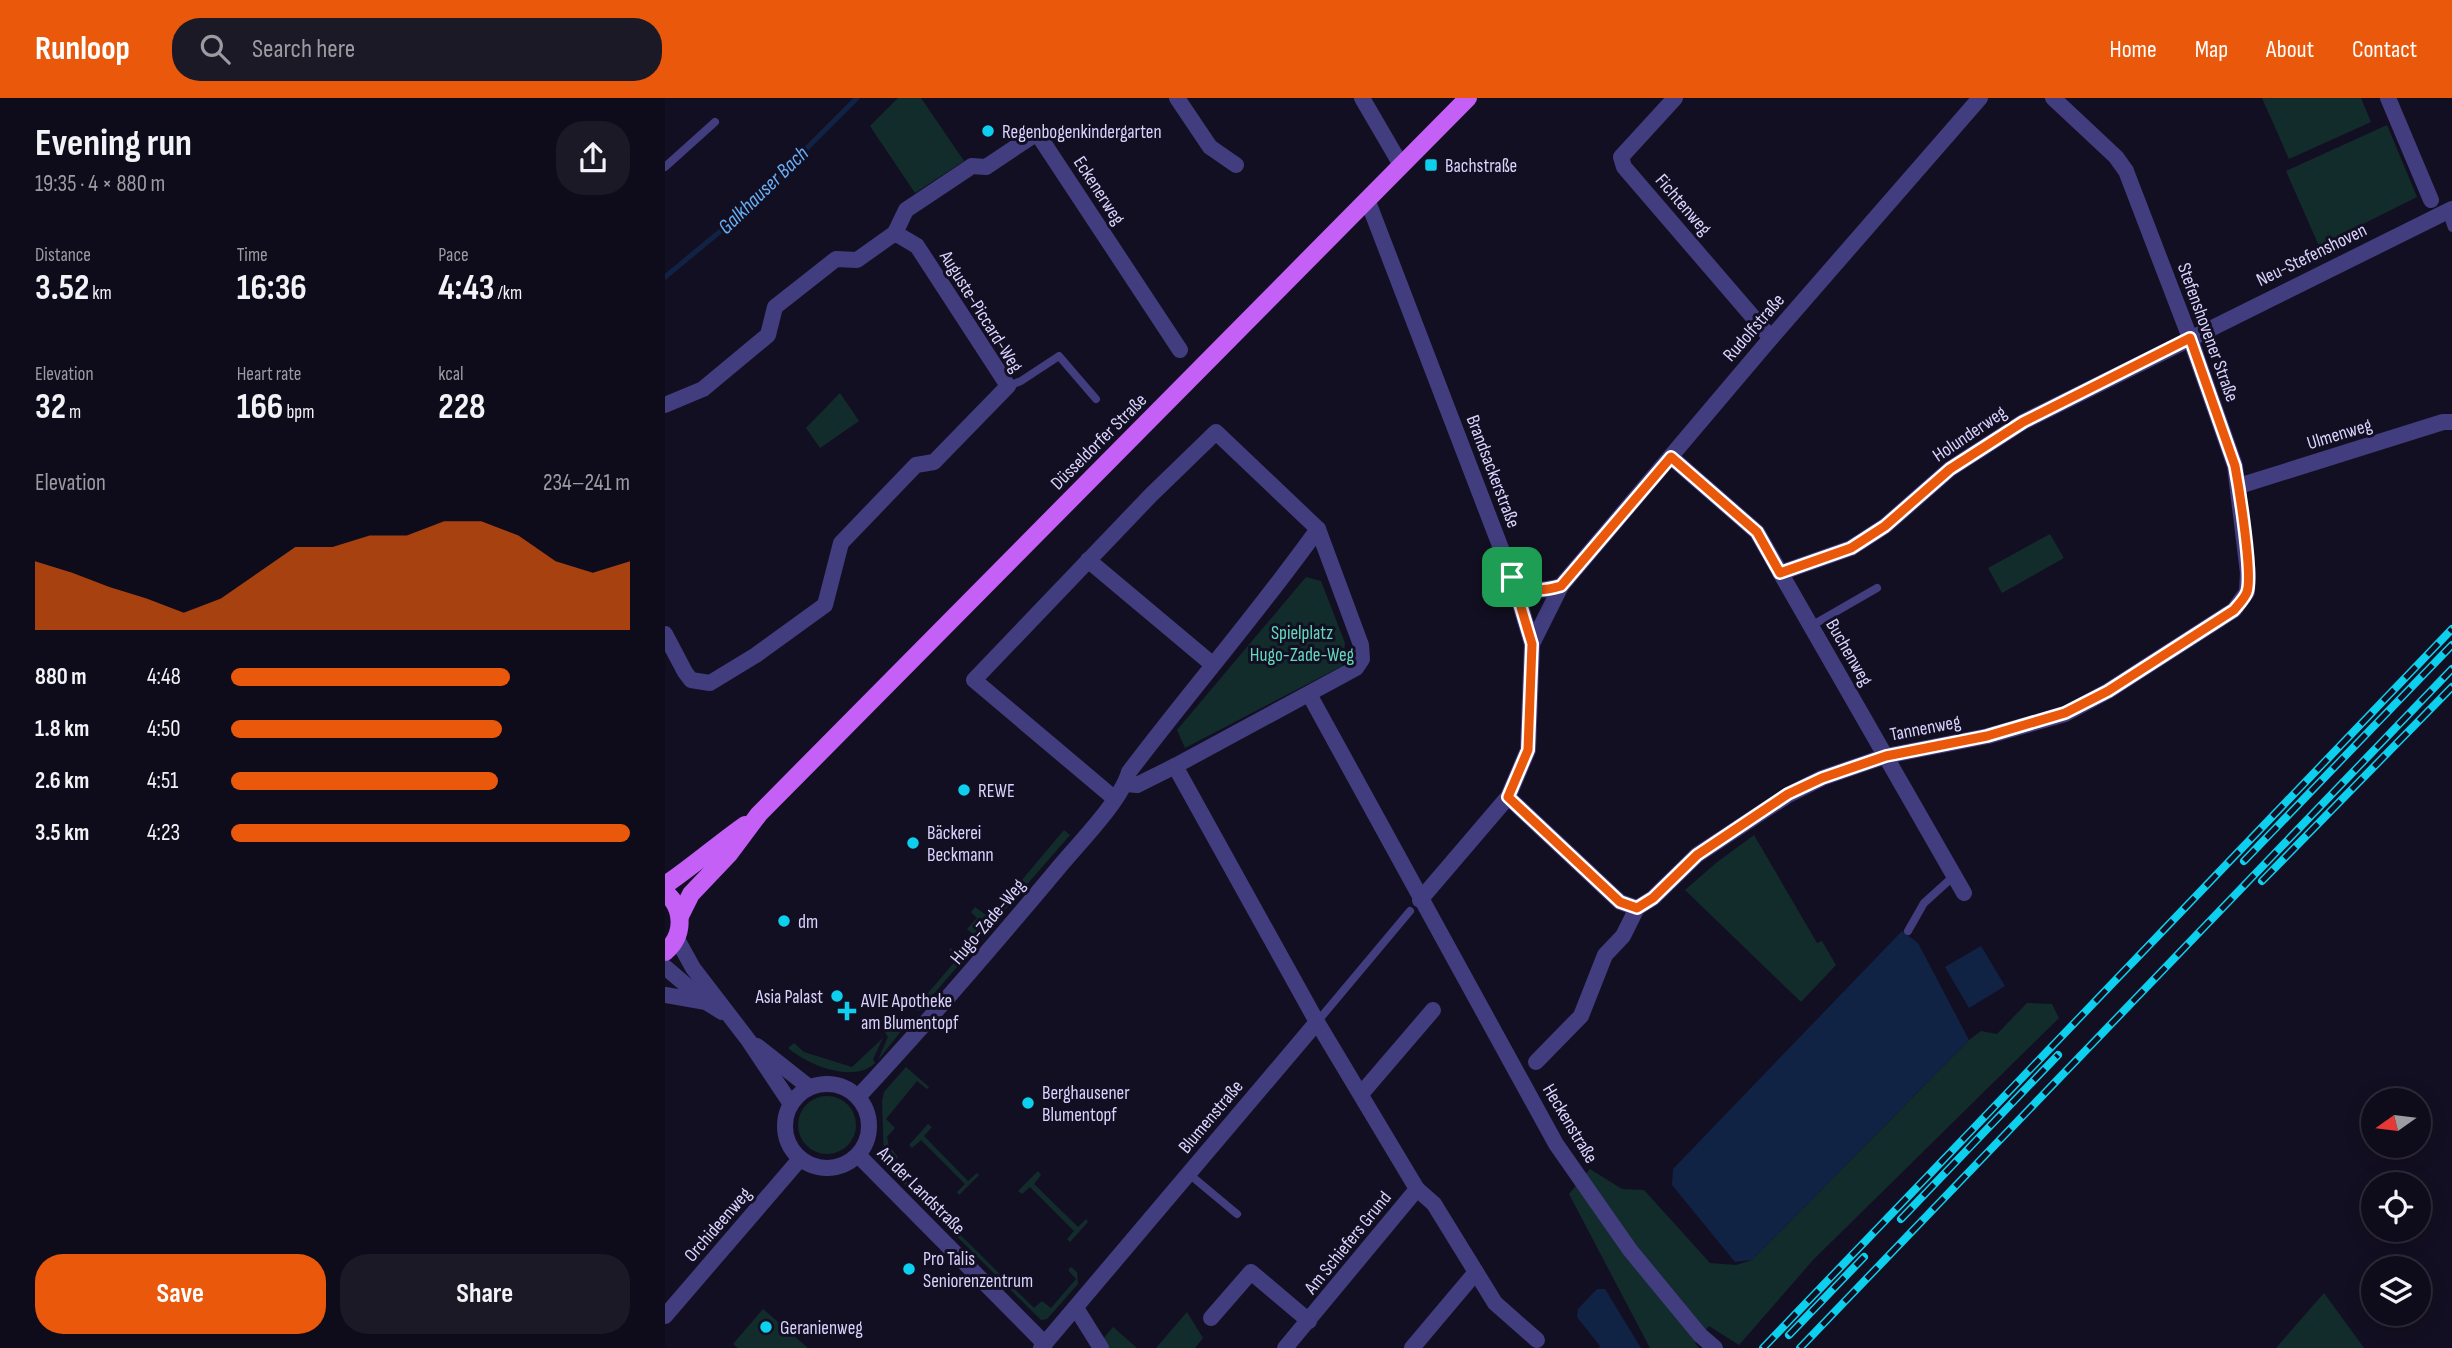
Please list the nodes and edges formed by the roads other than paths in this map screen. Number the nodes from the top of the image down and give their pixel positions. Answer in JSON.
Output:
{"nodes":[{"id":1,"x":1177,"y":98,"type":"edge"},
{"id":2,"x":1362,"y":98,"type":"edge"},
{"id":3,"x":1468,"y":98,"type":"edge"},
{"id":4,"x":1675,"y":98,"type":"edge"},
{"id":5,"x":1980,"y":98,"type":"edge"},
{"id":6,"x":2053,"y":98,"type":"edge"},
{"id":7,"x":2388,"y":98,"type":"edge"},
{"id":8,"x":715,"y":122,"type":"dead end"},
{"id":9,"x":1401,"y":164,"type":"junction"},
{"id":10,"x":1236,"y":165,"type":"dead end"},
{"id":11,"x":665,"y":167,"type":"edge"},
{"id":12,"x":1367,"y":199,"type":"junction"},
{"id":13,"x":2431,"y":200,"type":"dead end"},
{"id":14,"x":2449,"y":210,"type":"edge"},
{"id":15,"x":2452,"y":228,"type":"edge"},
{"id":16,"x":895,"y":233,"type":"junction"},
{"id":17,"x":1771,"y":338,"type":"junction"},
{"id":18,"x":2190,"y":338,"type":"junction"},
{"id":19,"x":1180,"y":349,"type":"dead end"},
{"id":20,"x":1008,"y":386,"type":"junction"},
{"id":21,"x":1096,"y":398,"type":"dead end"},
{"id":22,"x":665,"y":405,"type":"edge"},
{"id":23,"x":2452,"y":422,"type":"edge"},
{"id":24,"x":1671,"y":457,"type":"junction"},
{"id":25,"x":2239,"y":486,"type":"junction"},
{"id":26,"x":1318,"y":529,"type":"junction"},
{"id":27,"x":1088,"y":560,"type":"junction"},
{"id":28,"x":1780,"y":573,"type":"junction"},
{"id":29,"x":1512,"y":577,"type":"junction"},
{"id":30,"x":1561,"y":586,"type":"junction"},
{"id":31,"x":1877,"y":588,"type":"dead end"},
{"id":32,"x":2234,"y":610,"type":"joint"},
{"id":33,"x":1811,"y":626,"type":"junction"},
{"id":34,"x":665,"y":634,"type":"edge"},
{"id":35,"x":1532,"y":644,"type":"junction"},
{"id":36,"x":1212,"y":664,"type":"junction"},
{"id":37,"x":1309,"y":694,"type":"junction"},
{"id":38,"x":1886,"y":756,"type":"junction"},
{"id":39,"x":1175,"y":766,"type":"junction"},
{"id":40,"x":1126,"y":784,"type":"junction"},
{"id":41,"x":1508,"y":797,"type":"junction"},
{"id":42,"x":1115,"y":799,"type":"junction"},
{"id":43,"x":759,"y":814,"type":"junction"},
{"id":44,"x":1955,"y":875,"type":"junction"},
{"id":45,"x":665,"y":884,"type":"edge"},
{"id":46,"x":665,"y":892,"type":"edge"},
{"id":47,"x":1964,"y":892,"type":"dead end"},
{"id":48,"x":1415,"y":905,"type":"junction"},
{"id":49,"x":1637,"y":908,"type":"junction"},
{"id":50,"x":680,"y":916,"type":"junction"},
{"id":51,"x":1908,"y":931,"type":"dead end"},
{"id":52,"x":671,"y":945,"type":"edge"},
{"id":53,"x":665,"y":967,"type":"edge"},
{"id":54,"x":665,"y":995,"type":"edge"},
{"id":55,"x":706,"y":1002,"type":"junction"},
{"id":56,"x":1433,"y":1010,"type":"dead end"},
{"id":57,"x":730,"y":1018,"type":"junction"},
{"id":58,"x":1317,"y":1022,"type":"junction"},
{"id":59,"x":749,"y":1041,"type":"junction"},
{"id":60,"x":1536,"y":1062,"type":"dead end"},
{"id":61,"x":809,"y":1087,"type":"junction"},
{"id":62,"x":1361,"y":1094,"type":"junction"},
{"id":63,"x":859,"y":1097,"type":"junction"},
{"id":64,"x":791,"y":1104,"type":"junction"},
{"id":65,"x":858,"y":1155,"type":"junction"},
{"id":66,"x":800,"y":1159,"type":"junction"},
{"id":67,"x":1189,"y":1174,"type":"junction"},
{"id":68,"x":1417,"y":1189,"type":"junction"},
{"id":69,"x":1237,"y":1214,"type":"dead end"},
{"id":70,"x":1476,"y":1272,"type":"junction"},
{"id":71,"x":1076,"y":1308,"type":"junction"},
{"id":72,"x":665,"y":1316,"type":"edge"},
{"id":73,"x":1211,"y":1318,"type":"dead end"},
{"id":74,"x":1309,"y":1321,"type":"junction"},
{"id":75,"x":1537,"y":1340,"type":"dead end"},
{"id":76,"x":1043,"y":1346,"type":"edge"},
{"id":77,"x":1101,"y":1348,"type":"edge"},
{"id":78,"x":1285,"y":1348,"type":"edge"},
{"id":79,"x":1412,"y":1348,"type":"edge"},
{"id":80,"x":1715,"y":1348,"type":"edge"}],
"edges":[{"from":1,"to":10,"type":"street"},
{"from":2,"to":9,"type":"street"},
{"from":3,"to":9,"type":"main road","name":"Düsseldorfer Straße"},
{"from":4,"to":17,"type":"street","name":"Fichtenweg"},
{"from":5,"to":17,"type":"street","name":"Rudolfstraße"},
{"from":6,"to":18,"type":"street","name":"Stefenshovener Straße"},
{"from":7,"to":13,"type":"street"},
{"from":8,"to":11,"type":"lane"},
{"from":9,"to":12,"type":"main road","name":"Düsseldorfer Straße"},
{"from":12,"to":29,"type":"street","name":"Brandsackerstraße"},
{"from":12,"to":43,"type":"main road","name":"Düsseldorfer Straße"},
{"from":14,"to":15,"type":"lane"},
{"from":14,"to":18,"type":"street","name":"Neu-Stefenshoven"},
{"from":16,"to":19,"type":"street","name":"Eckenerweg"},
{"from":16,"to":20,"type":"street","name":"Auguste-Piccard-Weg"},
{"from":16,"to":22,"type":"street"},
{"from":17,"to":24,"type":"street","name":"Rudolfstraße"},
{"from":18,"to":25,"type":"street","name":"Stefenshovener Straße"},
{"from":18,"to":28,"type":"street","name":"Holunderweg"},
{"from":20,"to":21,"type":"lane"},
{"from":20,"to":34,"type":"street","name":"Auguste-Piccard-Weg"},
{"from":23,"to":25,"type":"street","name":"Ulmenweg"},
{"from":24,"to":28,"type":"street","name":"Buchenweg"},
{"from":24,"to":30,"type":"street","name":"Rudolfstraße"},
{"from":25,"to":32,"type":"street","name":"Stefenshovener Straße"},
{"from":26,"to":27,"type":"street"},
{"from":26,"to":36,"type":"street","name":"Hugo-Zade-Weg"},
{"from":26,"to":37,"type":"street"},
{"from":27,"to":36,"type":"street"},
{"from":27,"to":42,"type":"street"},
{"from":28,"to":33,"type":"street","name":"Buchenweg"},
{"from":29,"to":30,"type":"street"},
{"from":29,"to":35,"type":"street","name":"Brandsackerstraße"},
{"from":30,"to":35,"type":"street","name":"Rudolfstraße"},
{"from":31,"to":33,"type":"lane"},
{"from":32,"to":38,"type":"street","name":"Tannenweg"},
{"from":33,"to":38,"type":"street","name":"Buchenweg"},
{"from":35,"to":41,"type":"street","name":"Brandsackerstraße"},
{"from":36,"to":40,"type":"street","name":"Hugo-Zade-Weg"},
{"from":37,"to":39,"type":"street"},
{"from":37,"to":48,"type":"street"},
{"from":38,"to":44,"type":"street","name":"Buchenweg"},
{"from":38,"to":49,"type":"street","name":"Tannenweg"},
{"from":39,"to":40,"type":"street"},
{"from":39,"to":58,"type":"street"},
{"from":40,"to":42,"type":"street","name":"Hugo-Zade-Weg"},
{"from":41,"to":48,"type":"street","name":"Brandsackerstraße"},
{"from":41,"to":49,"type":"street"},
{"from":42,"to":63,"type":"street","name":"Hugo-Zade-Weg"},
{"from":43,"to":45,"type":"main road","name":"Düsseldorfer Straße"},
{"from":43,"to":50,"type":"main road","name":"Düsseldorfer Straße"},
{"from":44,"to":47,"type":"street","name":"Buchenweg"},
{"from":44,"to":51,"type":"lane"},
{"from":46,"to":50,"type":"main road"},
{"from":48,"to":58,"type":"lane","name":"Blumenstraße"},
{"from":48,"to":80,"type":"street","name":"Heckenstraße"},
{"from":49,"to":60,"type":"street","name":"Tannenweg"},
{"from":50,"to":52,"type":"main road"},
{"from":52,"to":57,"type":"street"},
{"from":53,"to":55,"type":"street"},
{"from":54,"to":55,"type":"street"},
{"from":55,"to":57,"type":"street"},
{"from":56,"to":62,"type":"street"},
{"from":57,"to":59,"type":"street"},
{"from":58,"to":62,"type":"street","name":"Am Schiefers Grund"},
{"from":58,"to":67,"type":"street","name":"Blumenstraße"},
{"from":59,"to":61,"type":"street"},
{"from":59,"to":64,"type":"street"},
{"from":61,"to":63,"type":"street"},
{"from":61,"to":64,"type":"street"},
{"from":62,"to":68,"type":"street","name":"Am Schiefers Grund"},
{"from":63,"to":65,"type":"street"},
{"from":64,"to":66,"type":"street"},
{"from":65,"to":66,"type":"street"},
{"from":65,"to":76,"type":"street","name":"An der Landstraße"},
{"from":66,"to":72,"type":"street","name":"Orchideenweg"},
{"from":67,"to":69,"type":"lane"},
{"from":67,"to":71,"type":"street","name":"Blumenstraße"},
{"from":68,"to":70,"type":"street","name":"Am Schiefers Grund"},
{"from":68,"to":74,"type":"street","name":"Am Schiefers Grund"},
{"from":70,"to":75,"type":"street","name":"Am Schiefers Grund"},
{"from":70,"to":79,"type":"street"},
{"from":71,"to":76,"type":"street","name":"Blumenstraße"},
{"from":71,"to":77,"type":"street"},
{"from":73,"to":74,"type":"street","name":"Am Schiefers Grund"},
{"from":74,"to":78,"type":"street","name":"Am Schiefers Grund"}]}
